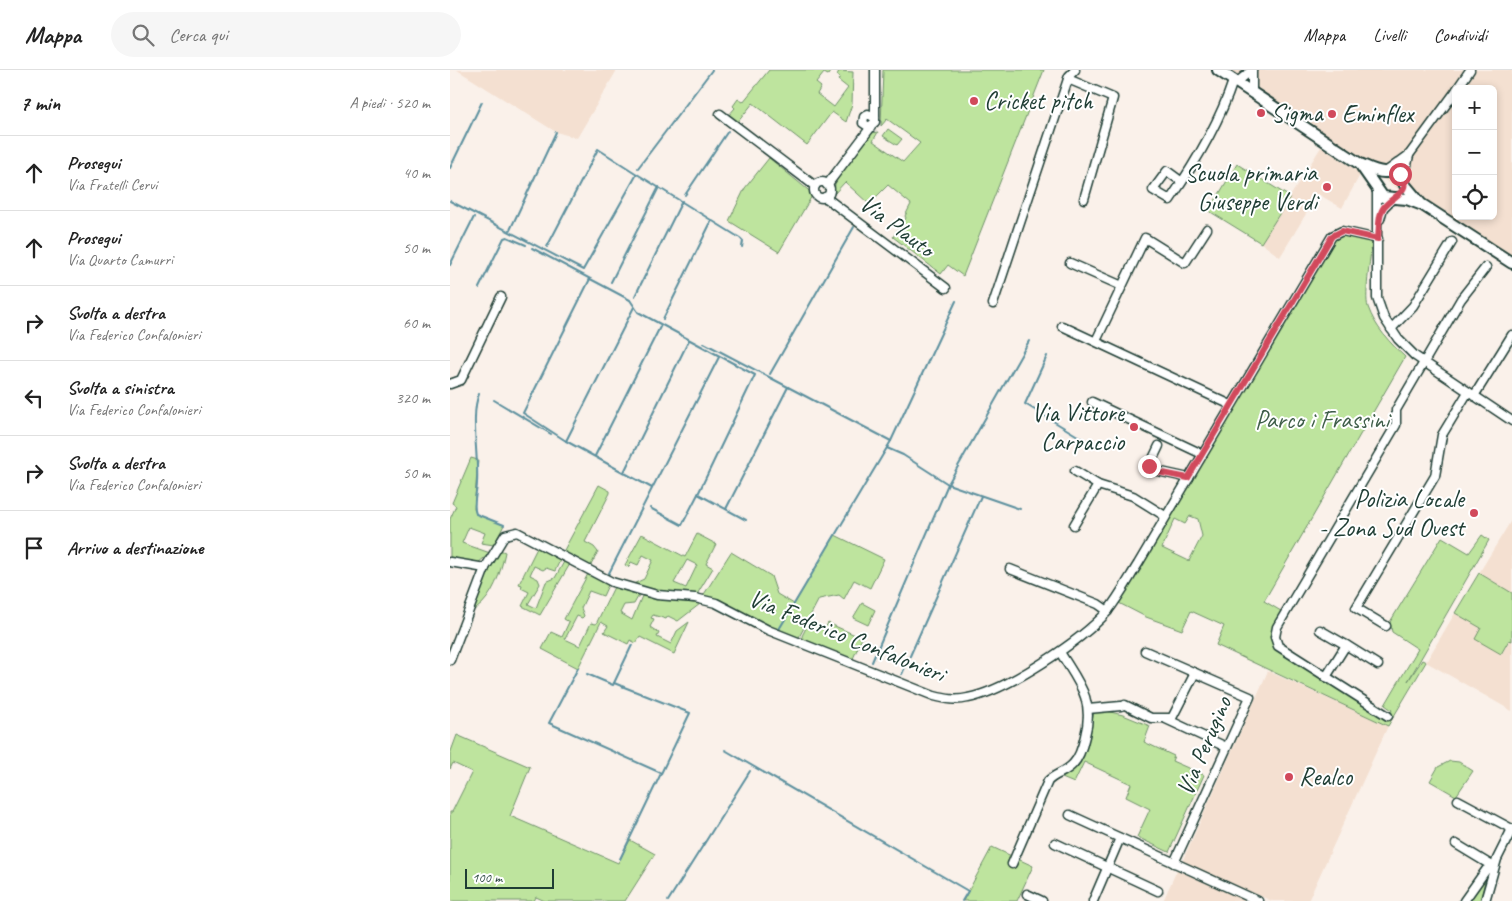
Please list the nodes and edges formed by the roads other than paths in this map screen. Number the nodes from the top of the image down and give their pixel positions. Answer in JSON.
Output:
{"nodes":[{"id":1,"x":875,"y":70,"type":"edge"},
{"id":2,"x":1076,"y":70,"type":"edge"},
{"id":3,"x":1218,"y":70,"type":"edge"},
{"id":4,"x":1252,"y":70,"type":"edge"},
{"id":5,"x":1474,"y":70,"type":"edge"},
{"id":6,"x":1468,"y":74,"type":"edge"},
{"id":7,"x":1068,"y":79,"type":"junction"},
{"id":8,"x":1235,"y":82,"type":"junction"},
{"id":9,"x":1460,"y":85,"type":"edge"},
{"id":10,"x":874,"y":92,"type":"junction"},
{"id":11,"x":1252,"y":93,"type":"junction"},
{"id":12,"x":1452,"y":95,"type":"edge"},
{"id":13,"x":720,"y":114,"type":"dead end"},
{"id":14,"x":866,"y":115,"type":"junction"},
{"id":15,"x":875,"y":118,"type":"junction"},
{"id":16,"x":867,"y":126,"type":"junction"},
{"id":17,"x":1408,"y":155,"type":"junction"},
{"id":18,"x":1360,"y":164,"type":"junction"},
{"id":19,"x":1386,"y":171,"type":"junction"},
{"id":20,"x":1182,"y":182,"type":"dead end"},
{"id":21,"x":1404,"y":183,"type":"junction"},
{"id":22,"x":828,"y":185,"type":"junction"},
{"id":23,"x":814,"y":186,"type":"junction"},
{"id":24,"x":1377,"y":187,"type":"junction"},
{"id":25,"x":825,"y":197,"type":"junction"},
{"id":26,"x":1393,"y":198,"type":"junction"},
{"id":27,"x":1084,"y":200,"type":"dead end"},
{"id":28,"x":1421,"y":204,"type":"junction"},
{"id":29,"x":1207,"y":229,"type":"dead end"},
{"id":30,"x":1378,"y":235,"type":"junction"},
{"id":31,"x":1452,"y":242,"type":"dead end"},
{"id":32,"x":1070,"y":263,"type":"dead end"},
{"id":33,"x":1512,"y":263,"type":"edge"},
{"id":34,"x":1486,"y":267,"type":"dead end"},
{"id":35,"x":1122,"y":286,"type":"junction"},
{"id":36,"x":946,"y":288,"type":"dead end"},
{"id":37,"x":501,"y":297,"type":"dead end"},
{"id":38,"x":993,"y":304,"type":"dead end"},
{"id":39,"x":1062,"y":326,"type":"dead end"},
{"id":40,"x":1391,"y":329,"type":"junction"},
{"id":41,"x":1512,"y":335,"type":"edge"},
{"id":42,"x":1096,"y":341,"type":"junction"},
{"id":43,"x":1424,"y":363,"type":"junction"},
{"id":44,"x":450,"y":384,"type":"edge"},
{"id":45,"x":1471,"y":394,"type":"junction"},
{"id":46,"x":1092,"y":402,"type":"dead end"},
{"id":47,"x":1231,"y":405,"type":"junction"},
{"id":48,"x":1512,"y":421,"type":"edge"},
{"id":49,"x":1159,"y":446,"type":"dead end"},
{"id":50,"x":1202,"y":454,"type":"junction"},
{"id":51,"x":1075,"y":472,"type":"dead end"},
{"id":52,"x":1188,"y":478,"type":"junction"},
{"id":53,"x":1098,"y":485,"type":"junction"},
{"id":54,"x":1165,"y":516,"type":"junction"},
{"id":55,"x":1074,"y":525,"type":"dead end"},
{"id":56,"x":450,"y":562,"type":"edge"},
{"id":57,"x":485,"y":568,"type":"junction"},
{"id":58,"x":1010,"y":570,"type":"dead end"},
{"id":59,"x":1108,"y":611,"type":"junction"},
{"id":60,"x":1386,"y":626,"type":"dead end"},
{"id":61,"x":1320,"y":630,"type":"dead end"},
{"id":62,"x":1346,"y":645,"type":"junction"},
{"id":63,"x":1145,"y":651,"type":"dead end"},
{"id":64,"x":1060,"y":652,"type":"junction"},
{"id":65,"x":450,"y":660,"type":"edge"},
{"id":66,"x":1378,"y":665,"type":"dead end"},
{"id":67,"x":1195,"y":673,"type":"junction"},
{"id":68,"x":1326,"y":677,"type":"junction"},
{"id":69,"x":1088,"y":709,"type":"junction"},
{"id":70,"x":1388,"y":716,"type":"dead end"},
{"id":71,"x":1166,"y":719,"type":"junction"},
{"id":72,"x":1224,"y":746,"type":"dead end"},
{"id":73,"x":1458,"y":800,"type":"dead end"},
{"id":74,"x":1070,"y":815,"type":"dead end"},
{"id":75,"x":1512,"y":829,"type":"edge"},
{"id":76,"x":1120,"y":838,"type":"junction"},
{"id":77,"x":1055,"y":843,"type":"dead end"},
{"id":78,"x":1456,"y":844,"type":"dead end"},
{"id":79,"x":1174,"y":863,"type":"junction"},
{"id":80,"x":1012,"y":864,"type":"dead end"},
{"id":81,"x":1107,"y":868,"type":"junction"},
{"id":82,"x":1494,"y":868,"type":"junction"},
{"id":83,"x":1158,"y":891,"type":"dead end"},
{"id":84,"x":1027,"y":894,"type":"dead end"},
{"id":85,"x":1042,"y":901,"type":"edge"},
{"id":86,"x":1093,"y":901,"type":"edge"},
{"id":87,"x":1258,"y":901,"type":"edge"},
{"id":88,"x":1464,"y":901,"type":"edge"},
{"id":89,"x":1485,"y":901,"type":"edge"}],
"edges":[{"from":1,"to":10,"type":"street","name":"Via Plauto"},
{"from":2,"to":7,"type":"street"},
{"from":3,"to":8,"type":"main road"},
{"from":4,"to":8,"type":"street"},
{"from":4,"to":11,"type":"street"},
{"from":5,"to":6,"type":"street"},
{"from":6,"to":9,"type":"street"},
{"from":7,"to":27,"type":"street"},
{"from":7,"to":38,"type":"street"},
{"from":8,"to":11,"type":"main road"},
{"from":8,"to":20,"type":"street"},
{"from":10,"to":14,"type":"street","name":"Via Plauto"},
{"from":10,"to":15,"type":"street","name":"Via Plauto"},
{"from":11,"to":18,"type":"main road"},
{"from":12,"to":17,"type":"street"},
{"from":13,"to":23,"type":"street","name":"Via Plauto"},
{"from":14,"to":15,"type":"street"},
{"from":14,"to":16,"type":"street","name":"Via Plauto"},
{"from":15,"to":16,"type":"street","name":"Via Plauto"},
{"from":16,"to":22,"type":"street","name":"Via Plauto"},
{"from":17,"to":19,"type":"street"},
{"from":17,"to":21,"type":"street"},
{"from":18,"to":19,"type":"main road"},
{"from":18,"to":24,"type":"main road"},
{"from":19,"to":21,"type":"main road"},
{"from":19,"to":24,"type":"main road"},
{"from":21,"to":26,"type":"main road"},
{"from":21,"to":28,"type":"main road"},
{"from":22,"to":23,"type":"street","name":"Via Plauto"},
{"from":22,"to":25,"type":"street","name":"Via Plauto"},
{"from":23,"to":25,"type":"street","name":"Via Plauto"},
{"from":24,"to":26,"type":"main road"},
{"from":24,"to":30,"type":"street"},
{"from":25,"to":36,"type":"street","name":"Via Plauto"},
{"from":26,"to":28,"type":"main road"},
{"from":26,"to":30,"type":"street"},
{"from":28,"to":33,"type":"main road"},
{"from":29,"to":35,"type":"street"},
{"from":30,"to":40,"type":"street"},
{"from":30,"to":47,"type":"street","name":"Via Federico Confalonieri"},
{"from":31,"to":40,"type":"street"},
{"from":32,"to":35,"type":"street"},
{"from":34,"to":43,"type":"street"},
{"from":35,"to":42,"type":"street"},
{"from":37,"to":44,"type":"street"},
{"from":39,"to":42,"type":"street"},
{"from":40,"to":43,"type":"street"},
{"from":41,"to":45,"type":"street"},
{"from":42,"to":47,"type":"street"},
{"from":43,"to":45,"type":"street"},
{"from":43,"to":68,"type":"street"},
{"from":45,"to":48,"type":"street"},
{"from":45,"to":60,"type":"street"},
{"from":46,"to":50,"type":"street"},
{"from":47,"to":50,"type":"street","name":"Via Federico Confalonieri"},
{"from":49,"to":52,"type":"street"},
{"from":50,"to":52,"type":"street","name":"Via Federico Confalonieri"},
{"from":51,"to":53,"type":"street"},
{"from":52,"to":54,"type":"street","name":"Via Federico Confalonieri"},
{"from":53,"to":54,"type":"street"},
{"from":53,"to":55,"type":"street"},
{"from":54,"to":59,"type":"street","name":"Via Federico Confalonieri"},
{"from":56,"to":57,"type":"street"},
{"from":57,"to":64,"type":"street","name":"Via Federico Confalonieri"},
{"from":57,"to":65,"type":"street"},
{"from":58,"to":59,"type":"street"},
{"from":59,"to":64,"type":"street","name":"Via Federico Confalonieri"},
{"from":61,"to":62,"type":"street"},
{"from":62,"to":66,"type":"street"},
{"from":62,"to":68,"type":"street"},
{"from":63,"to":67,"type":"street","name":"Via Perugino"},
{"from":64,"to":69,"type":"street"},
{"from":67,"to":71,"type":"street","name":"Via Perugino"},
{"from":67,"to":79,"type":"street","name":"Via Perugino"},
{"from":68,"to":70,"type":"street"},
{"from":69,"to":71,"type":"street","name":"Via Perugino"},
{"from":69,"to":80,"type":"street"},
{"from":71,"to":72,"type":"street","name":"Via Perugino"},
{"from":73,"to":75,"type":"street"},
{"from":74,"to":76,"type":"street"},
{"from":75,"to":82,"type":"street"},
{"from":76,"to":79,"type":"street"},
{"from":76,"to":81,"type":"street"},
{"from":77,"to":81,"type":"street"},
{"from":78,"to":82,"type":"street"},
{"from":79,"to":87,"type":"street"},
{"from":81,"to":83,"type":"street"},
{"from":81,"to":86,"type":"street"},
{"from":82,"to":88,"type":"street"},
{"from":82,"to":89,"type":"street"},
{"from":84,"to":85,"type":"street"}]}
